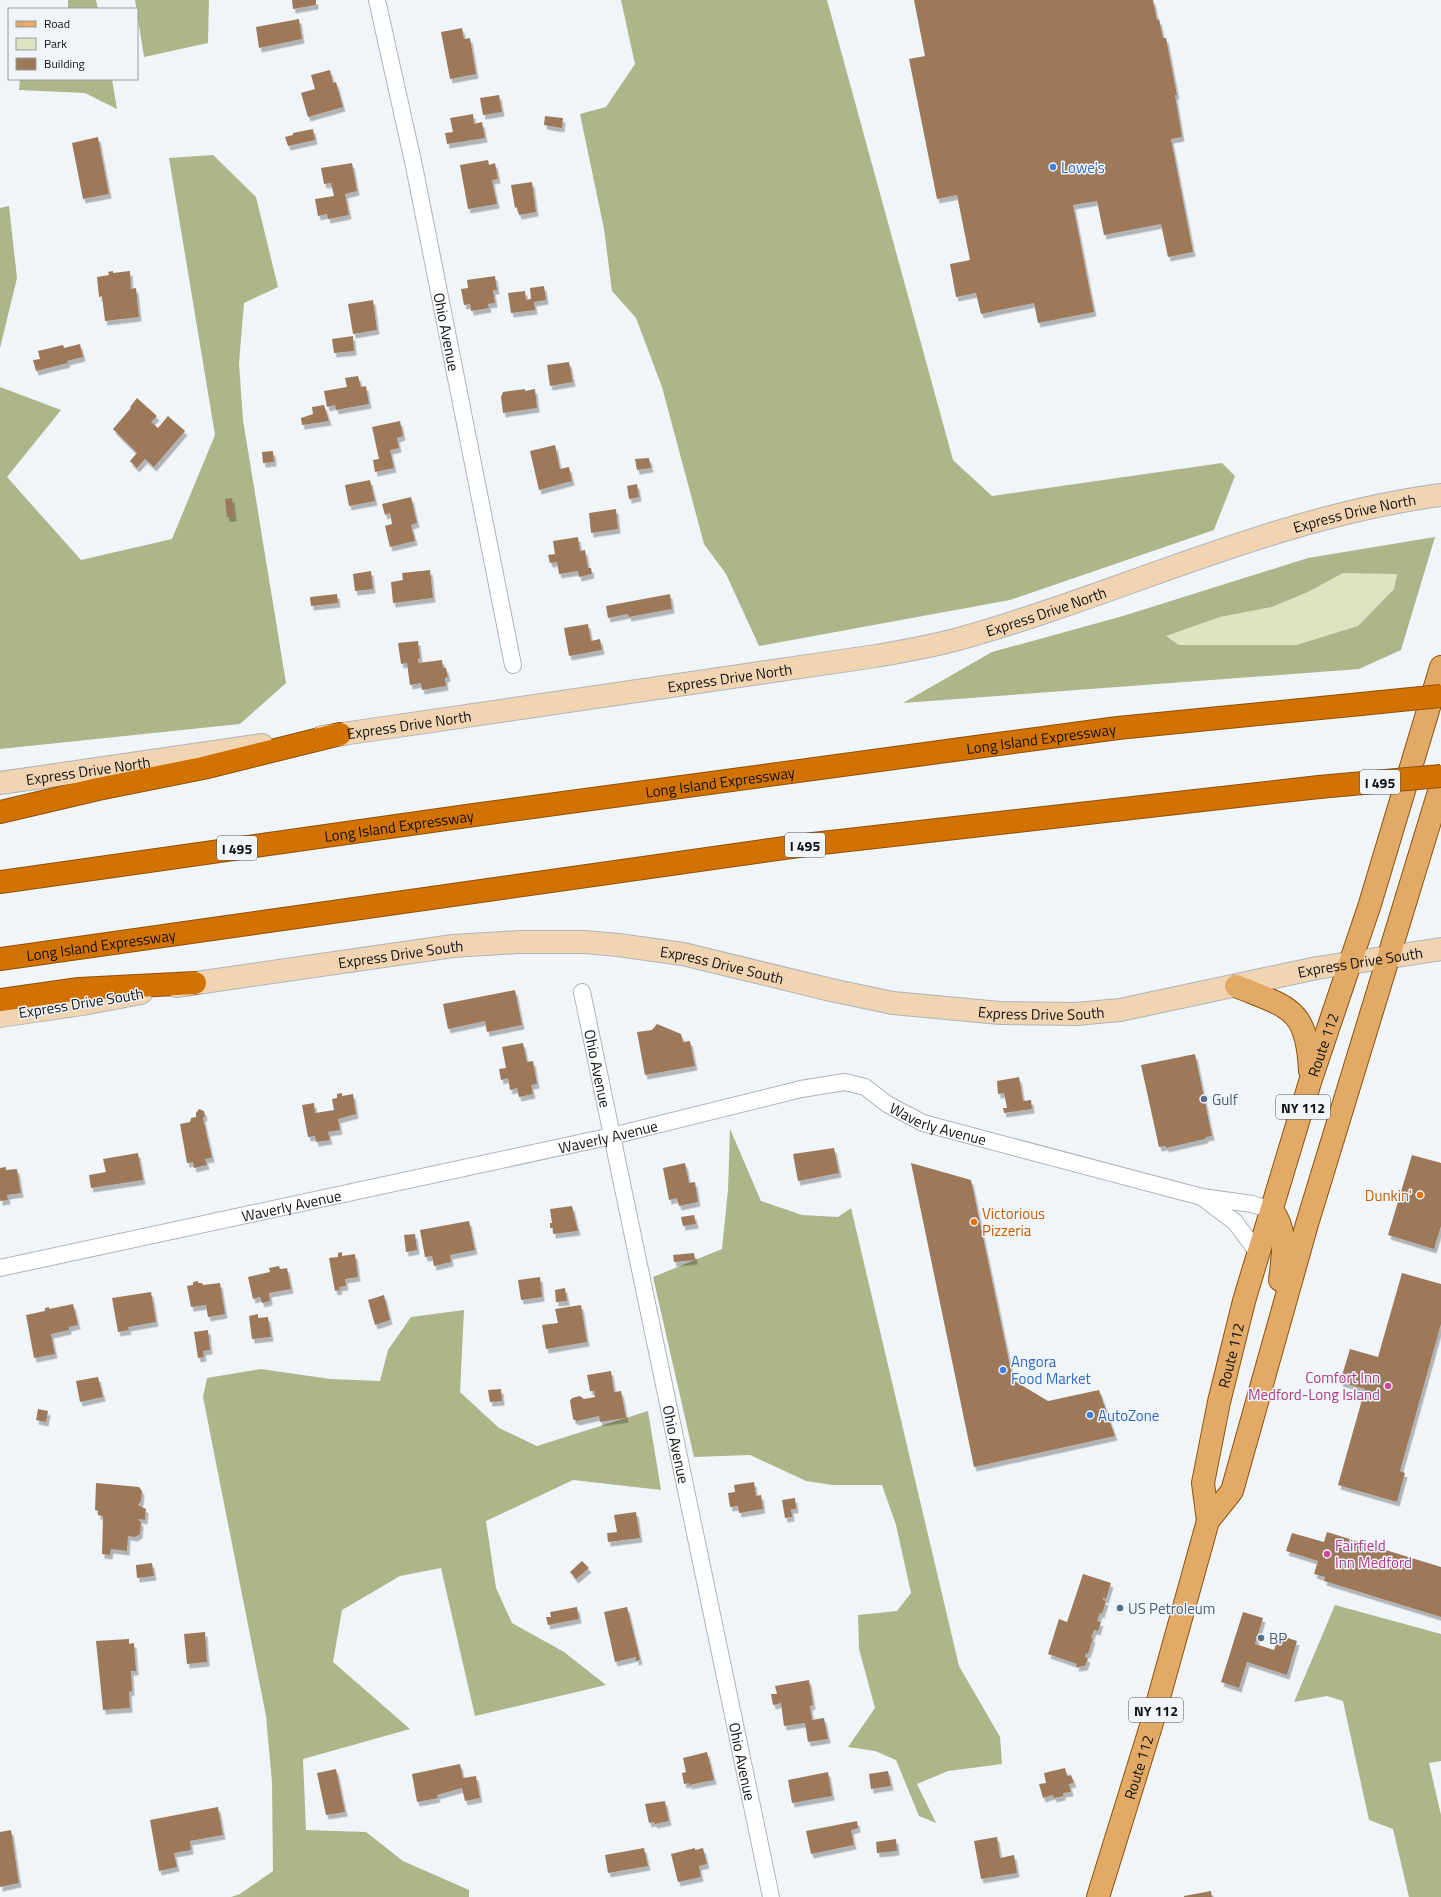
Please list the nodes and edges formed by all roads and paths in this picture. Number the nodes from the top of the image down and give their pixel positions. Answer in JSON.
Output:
{"nodes":[{"id":1,"x":377,"y":0,"type":"edge"},
{"id":2,"x":1441,"y":495,"type":"edge"},
{"id":3,"x":513,"y":665,"type":"dead end"},
{"id":4,"x":1441,"y":667,"type":"edge"},
{"id":5,"x":1441,"y":696,"type":"edge"},
{"id":6,"x":340,"y":734,"type":"junction"},
{"id":7,"x":1441,"y":776,"type":"edge"},
{"id":8,"x":0,"y":783,"type":"edge"},
{"id":9,"x":1441,"y":785,"type":"edge"},
{"id":10,"x":0,"y":812,"type":"edge"},
{"id":11,"x":0,"y":882,"type":"edge"},
{"id":12,"x":1441,"y":949,"type":"edge"},
{"id":13,"x":1388,"y":958,"type":"junction"},
{"id":14,"x":0,"y":959,"type":"edge"},
{"id":15,"x":1350,"y":963,"type":"junction"},
{"id":16,"x":195,"y":983,"type":"junction"},
{"id":17,"x":1236,"y":986,"type":"junction"},
{"id":18,"x":582,"y":992,"type":"dead end"},
{"id":19,"x":0,"y":1000,"type":"edge"},
{"id":20,"x":0,"y":1016,"type":"edge"},
{"id":21,"x":1310,"y":1082,"type":"junction"},
{"id":22,"x":612,"y":1136,"type":"junction"},
{"id":23,"x":1202,"y":1197,"type":"junction"},
{"id":24,"x":1272,"y":1210,"type":"junction"},
{"id":25,"x":1258,"y":1252,"type":"junction"},
{"id":26,"x":0,"y":1268,"type":"edge"},
{"id":27,"x":1276,"y":1331,"type":"junction"},
{"id":28,"x":1208,"y":1521,"type":"junction"},
{"id":29,"x":771,"y":1897,"type":"edge"},
{"id":30,"x":1098,"y":1897,"type":"edge"}],
"edges":[{"from":1,"to":3,"type":"street","name":"Ohio Avenue"},
{"from":2,"to":6,"type":"main road","name":"Express Drive North"},
{"from":4,"to":15,"type":"main road","name":"Route 112","number":"NY 112"},
{"from":5,"to":11,"type":"highway","name":"Long Island Expressway","number":"I 495","bridge":true},
{"from":6,"to":8,"type":"main road","name":"Express Drive North"},
{"from":6,"to":10,"type":"highway"},
{"from":7,"to":14,"type":"highway","name":"Long Island Expressway","number":"I 495","bridge":true},
{"from":9,"to":13,"type":"main road","name":"Route 112","number":"NY 112"},
{"from":12,"to":13,"type":"main road","name":"Express Drive South"},
{"from":13,"to":15,"type":"main road","name":"Express Drive South"},
{"from":13,"to":27,"type":"main road","name":"Route 112","number":"NY 112"},
{"from":15,"to":17,"type":"main road","name":"Express Drive South"},
{"from":15,"to":21,"type":"main road","name":"Route 112","number":"NY 112"},
{"from":16,"to":17,"type":"main road","name":"Express Drive South"},
{"from":16,"to":19,"type":"highway"},
{"from":16,"to":20,"type":"main road","name":"Express Drive South"},
{"from":17,"to":21,"type":"main road"},
{"from":18,"to":22,"type":"street","name":"Ohio Avenue"},
{"from":21,"to":24,"type":"main road","name":"Route 112","number":"NY 112"},
{"from":22,"to":23,"type":"street","name":"Waverly Avenue"},
{"from":22,"to":26,"type":"street","name":"Waverly Avenue"},
{"from":22,"to":29,"type":"street","name":"Ohio Avenue"},
{"from":23,"to":24,"type":"street","name":"Waverly Avenue"},
{"from":23,"to":25,"type":"street","name":"Waverly Avenue"},
{"from":24,"to":25,"type":"main road","name":"Route 112","number":"NY 112"},
{"from":24,"to":27,"type":"main road"},
{"from":25,"to":28,"type":"main road","name":"Route 112","number":"NY 112"},
{"from":27,"to":28,"type":"main road","name":"Route 112","number":"NY 112"},
{"from":28,"to":30,"type":"main road","name":"Route 112","number":"NY 112"}]}
